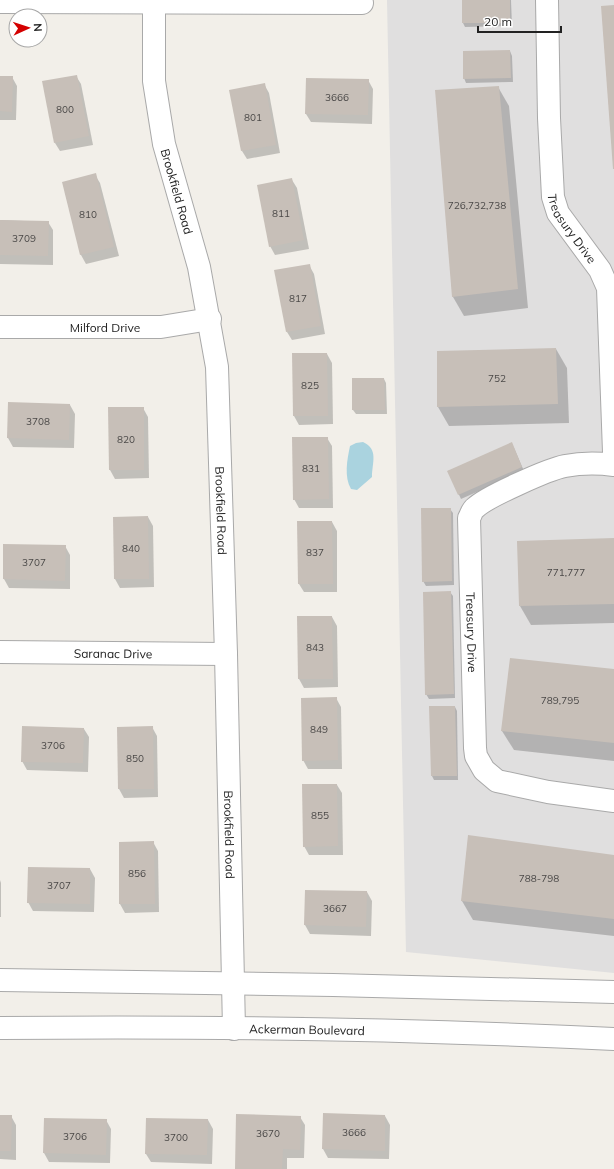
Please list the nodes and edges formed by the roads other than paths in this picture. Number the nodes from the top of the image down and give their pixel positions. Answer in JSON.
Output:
{"nodes":[{"id":1,"x":547,"y":0,"type":"edge"},
{"id":2,"x":154,"y":1,"type":"edge"},
{"id":3,"x":0,"y":2,"type":"edge"},
{"id":4,"x":362,"y":3,"type":"dead end"},
{"id":5,"x":210,"y":319,"type":"junction"},
{"id":6,"x":0,"y":327,"type":"edge"},
{"id":7,"x":614,"y":452,"type":"edge"},
{"id":8,"x":614,"y":465,"type":"edge"},
{"id":9,"x":0,"y":652,"type":"edge"},
{"id":10,"x":226,"y":654,"type":"junction"},
{"id":11,"x":614,"y":801,"type":"edge"},
{"id":12,"x":0,"y":980,"type":"edge"},
{"id":13,"x":233,"y":984,"type":"junction"},
{"id":14,"x":614,"y":992,"type":"edge"},
{"id":15,"x":0,"y":1028,"type":"edge"},
{"id":16,"x":234,"y":1029,"type":"junction"},
{"id":17,"x":614,"y":1039,"type":"edge"}],
"edges":[{"from":1,"to":7,"type":"street","name":"Treasury Drive"},
{"from":2,"to":3,"type":"street"},
{"from":2,"to":4,"type":"street"},
{"from":2,"to":5,"type":"street","name":"Brookfield Road"},
{"from":5,"to":6,"type":"street","name":"Milford Drive"},
{"from":5,"to":10,"type":"street","name":"Brookfield Road"},
{"from":8,"to":11,"type":"street","name":"Treasury Drive"},
{"from":9,"to":10,"type":"street","name":"Saranac Drive"},
{"from":10,"to":13,"type":"street","name":"Brookfield Road"},
{"from":12,"to":13,"type":"street"},
{"from":13,"to":14,"type":"street"},
{"from":13,"to":16,"type":"street","name":"Brookfield Road"},
{"from":15,"to":16,"type":"street","name":"Ackerman Boulevard"},
{"from":16,"to":17,"type":"street","name":"Ackerman Boulevard"}]}
